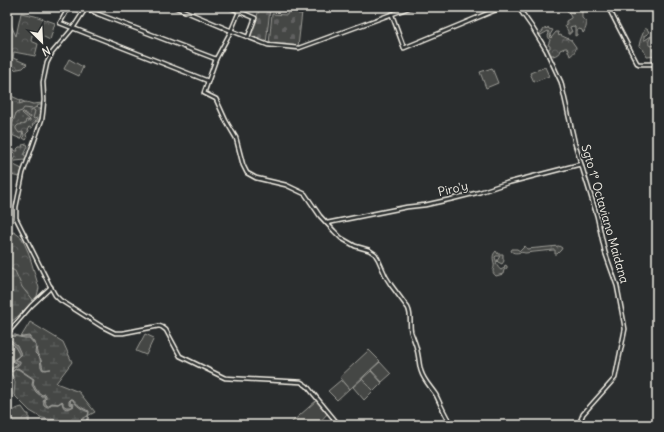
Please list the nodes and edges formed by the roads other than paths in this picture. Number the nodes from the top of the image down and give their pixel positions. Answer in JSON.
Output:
{"nodes":[{"id":1,"x":69,"y":7,"type":"edge"},
{"id":2,"x":176,"y":7,"type":"edge"},
{"id":3,"x":229,"y":7,"type":"edge"},
{"id":4,"x":241,"y":7,"type":"edge"},
{"id":5,"x":411,"y":7,"type":"edge"},
{"id":6,"x":503,"y":7,"type":"edge"},
{"id":7,"x":518,"y":7,"type":"edge"},
{"id":8,"x":608,"y":7,"type":"edge"},
{"id":9,"x":74,"y":8,"type":"edge"},
{"id":10,"x":84,"y":11,"type":"junction"},
{"id":11,"x":239,"y":12,"type":"junction"},
{"id":12,"x":392,"y":14,"type":"junction"},
{"id":13,"x":72,"y":28,"type":"junction"},
{"id":14,"x":231,"y":31,"type":"junction"},
{"id":15,"x":248,"y":37,"type":"junction"},
{"id":16,"x":216,"y":59,"type":"junction"},
{"id":17,"x":657,"y":64,"type":"edge"},
{"id":18,"x":208,"y":81,"type":"junction"},
{"id":19,"x":581,"y":164,"type":"junction"},
{"id":20,"x":326,"y":223,"type":"junction"},
{"id":21,"x":51,"y":287,"type":"junction"},
{"id":22,"x":7,"y":334,"type":"edge"},
{"id":23,"x":339,"y":425,"type":"edge"},
{"id":24,"x":452,"y":425,"type":"edge"},
{"id":25,"x":581,"y":425,"type":"edge"}],
"edges":[{"from":1,"to":9,"type":"main road"},
{"from":1,"to":13,"type":"main road"},
{"from":2,"to":14,"type":"main road"},
{"from":3,"to":11,"type":"main road"},
{"from":4,"to":11,"type":"main road"},
{"from":5,"to":12,"type":"main road"},
{"from":6,"to":12,"type":"main road"},
{"from":7,"to":19,"type":"main road","name":"Sgto 1° Octaviano Maidana"},
{"from":8,"to":17,"type":"main road"},
{"from":9,"to":10,"type":"main road"},
{"from":10,"to":13,"type":"main road"},
{"from":10,"to":16,"type":"main road"},
{"from":11,"to":14,"type":"main road"},
{"from":11,"to":15,"type":"main road"},
{"from":12,"to":15,"type":"main road"},
{"from":13,"to":18,"type":"main road"},
{"from":13,"to":21,"type":"main road"},
{"from":14,"to":15,"type":"main road"},
{"from":14,"to":16,"type":"main road"},
{"from":16,"to":18,"type":"main road"},
{"from":18,"to":20,"type":"main road"},
{"from":19,"to":20,"type":"main road","name":"Piro'y"},
{"from":19,"to":25,"type":"main road","name":"Sgto 1° Octaviano Maidana"},
{"from":20,"to":24,"type":"main road"},
{"from":21,"to":22,"type":"main road"},
{"from":21,"to":23,"type":"main road"}]}
